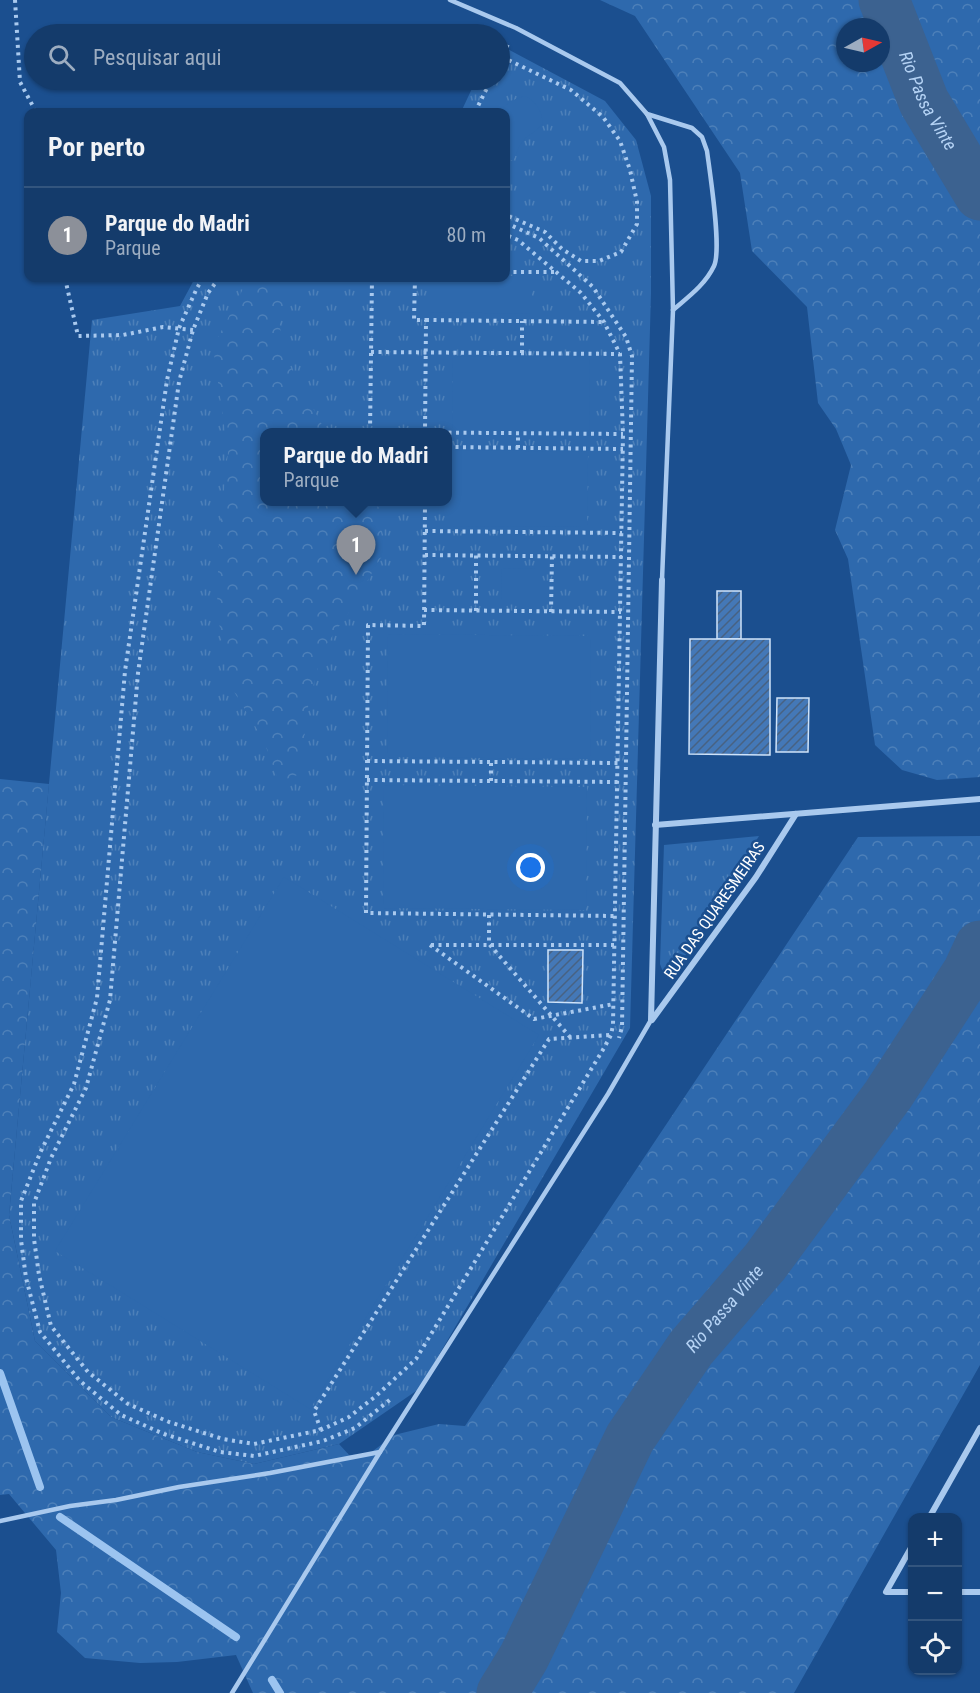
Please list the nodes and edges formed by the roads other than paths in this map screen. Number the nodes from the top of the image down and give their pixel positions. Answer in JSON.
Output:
{"nodes":[{"id":1,"x":450,"y":0,"type":"edge"},
{"id":2,"x":507,"y":24,"type":"edge"},
{"id":3,"x":510,"y":25,"type":"edge"},
{"id":4,"x":647,"y":114,"type":"junction"},
{"id":5,"x":674,"y":310,"type":"junction"},
{"id":6,"x":662,"y":580,"type":"joint"},
{"id":7,"x":980,"y":799,"type":"edge"},
{"id":8,"x":796,"y":814,"type":"junction"},
{"id":9,"x":655,"y":825,"type":"junction"},
{"id":10,"x":651,"y":1020,"type":"junction"},
{"id":11,"x":980,"y":1428,"type":"edge"},
{"id":12,"x":380,"y":1452,"type":"junction"},
{"id":13,"x":932,"y":1513,"type":"edge"},
{"id":14,"x":0,"y":1521,"type":"edge"},
{"id":15,"x":908,"y":1553,"type":"edge"},
{"id":16,"x":908,"y":1592,"type":"edge"},
{"id":17,"x":962,"y":1592,"type":"edge"},
{"id":18,"x":980,"y":1592,"type":"edge"},
{"id":19,"x":232,"y":1693,"type":"edge"}],
"edges":[{"from":1,"to":2,"type":"lane"},
{"from":3,"to":4,"type":"lane"},
{"from":4,"to":5,"type":"lane"},
{"from":4,"to":5,"type":"lane"},
{"from":5,"to":6,"type":"lane"},
{"from":6,"to":9,"type":"street"},
{"from":7,"to":8,"type":"street","name":"RUA DAS QUARESMEIRAS"},
{"from":8,"to":9,"type":"street","name":"RUA DAS QUARESMEIRAS"},
{"from":8,"to":10,"type":"street","name":"RUA DAS QUARESMEIRAS"},
{"from":9,"to":10,"type":"street"},
{"from":10,"to":12,"type":"lane"},
{"from":11,"to":13,"type":"street"},
{"from":12,"to":14,"type":"lane"},
{"from":12,"to":19,"type":"lane"},
{"from":15,"to":16,"type":"street"},
{"from":17,"to":18,"type":"street"}]}
